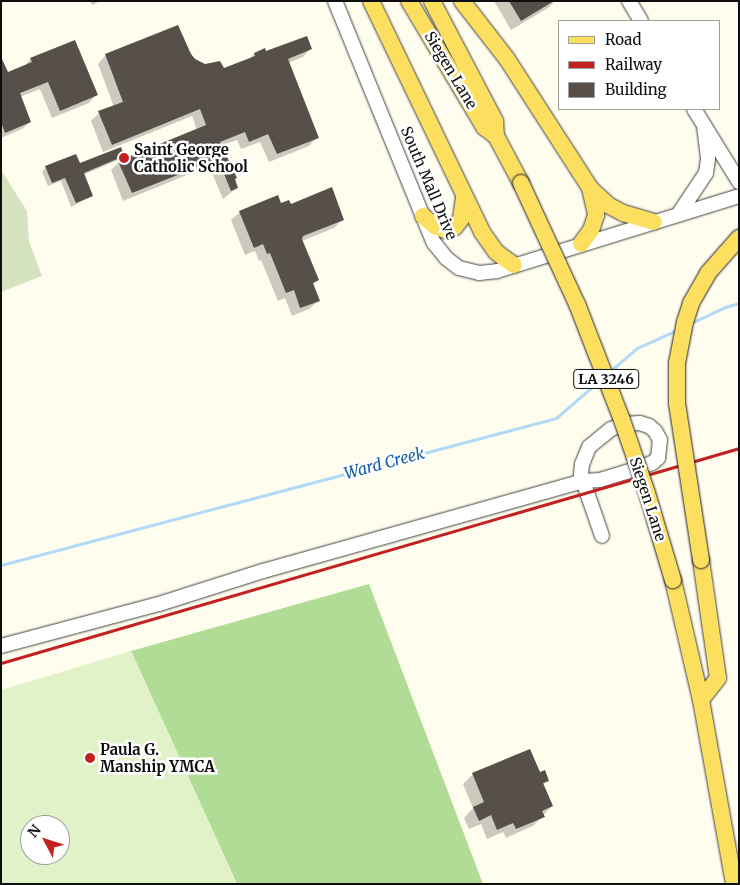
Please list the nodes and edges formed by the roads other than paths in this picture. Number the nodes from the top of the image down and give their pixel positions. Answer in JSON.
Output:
{"nodes":[{"id":1,"x":335,"y":1,"type":"edge"},
{"id":2,"x":371,"y":1,"type":"edge"},
{"id":3,"x":409,"y":1,"type":"edge"},
{"id":4,"x":432,"y":1,"type":"edge"},
{"id":5,"x":462,"y":1,"type":"edge"},
{"id":6,"x":629,"y":1,"type":"edge"},
{"id":7,"x":640,"y":20,"type":"edge"},
{"id":8,"x":695,"y":110,"type":"edge"},
{"id":9,"x":704,"y":126,"type":"junction"},
{"id":10,"x":496,"y":136,"type":"junction"},
{"id":11,"x":739,"y":182,"type":"edge"},
{"id":12,"x":590,"y":188,"type":"junction"},
{"id":13,"x":739,"y":196,"type":"edge"},
{"id":14,"x":464,"y":198,"type":"junction"},
{"id":15,"x":678,"y":215,"type":"junction"},
{"id":16,"x":424,"y":216,"type":"junction"},
{"id":17,"x":654,"y":222,"type":"junction"},
{"id":18,"x":739,"y":238,"type":"edge"},
{"id":19,"x":581,"y":244,"type":"junction"},
{"id":20,"x":514,"y":265,"type":"junction"},
{"id":21,"x":583,"y":481,"type":"junction"},
{"id":22,"x":602,"y":536,"type":"dead end"},
{"id":23,"x":1,"y":646,"type":"edge"},
{"id":24,"x":701,"y":700,"type":"junction"},
{"id":25,"x":734,"y":884,"type":"edge"}],
"edges":[{"from":1,"to":16,"type":"street","name":"South Mall Drive"},
{"from":2,"to":14,"type":"main road"},
{"from":3,"to":10,"type":"main road","name":"Siegen Lane","number":"LA 3246"},
{"from":4,"to":10,"type":"main road","name":"Siegen Lane","number":"LA 3246"},
{"from":5,"to":12,"type":"main road"},
{"from":6,"to":7,"type":"street"},
{"from":8,"to":9,"type":"street"},
{"from":9,"to":11,"type":"street"},
{"from":9,"to":15,"type":"street"},
{"from":10,"to":24,"type":"main road","name":"Siegen Lane","number":"LA 3246","bridge":true},
{"from":12,"to":17,"type":"main road"},
{"from":12,"to":19,"type":"main road"},
{"from":13,"to":15,"type":"street","name":"South Mall Drive"},
{"from":14,"to":16,"type":"main road"},
{"from":14,"to":20,"type":"main road"},
{"from":15,"to":17,"type":"street","name":"South Mall Drive"},
{"from":16,"to":20,"type":"street","name":"South Mall Drive"},
{"from":17,"to":19,"type":"street","name":"South Mall Drive"},
{"from":18,"to":24,"type":"main road","bridge":true},
{"from":19,"to":20,"type":"street","name":"South Mall Drive"},
{"from":21,"to":21,"type":"street"},
{"from":21,"to":22,"type":"street"},
{"from":21,"to":23,"type":"street"},
{"from":24,"to":25,"type":"main road","name":"Siegen Lane","number":"LA 3246"}]}
